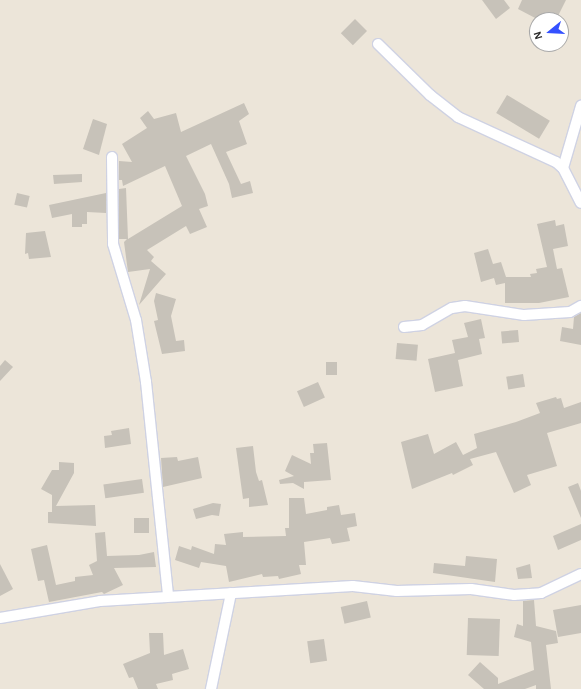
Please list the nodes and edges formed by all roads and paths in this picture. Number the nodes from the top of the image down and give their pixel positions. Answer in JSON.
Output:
{"nodes":[{"id":1,"x":378,"y":44,"type":"dead end"},
{"id":2,"x":581,"y":106,"type":"edge"},
{"id":3,"x":112,"y":157,"type":"dead end"},
{"id":4,"x":563,"y":168,"type":"junction"},
{"id":5,"x":581,"y":203,"type":"edge"},
{"id":6,"x":581,"y":306,"type":"edge"},
{"id":7,"x":404,"y":327,"type":"dead end"},
{"id":8,"x":581,"y":574,"type":"edge"},
{"id":9,"x":231,"y":593,"type":"junction"},
{"id":10,"x":168,"y":596,"type":"junction"},
{"id":11,"x":0,"y":618,"type":"edge"},
{"id":12,"x":211,"y":689,"type":"edge"}],
"edges":[{"from":1,"to":4,"type":"street"},
{"from":2,"to":4,"type":"street"},
{"from":3,"to":10,"type":"street"},
{"from":4,"to":5,"type":"street"},
{"from":6,"to":7,"type":"street"},
{"from":8,"to":9,"type":"street"},
{"from":9,"to":10,"type":"street"},
{"from":9,"to":12,"type":"street"},
{"from":10,"to":11,"type":"street"}]}
